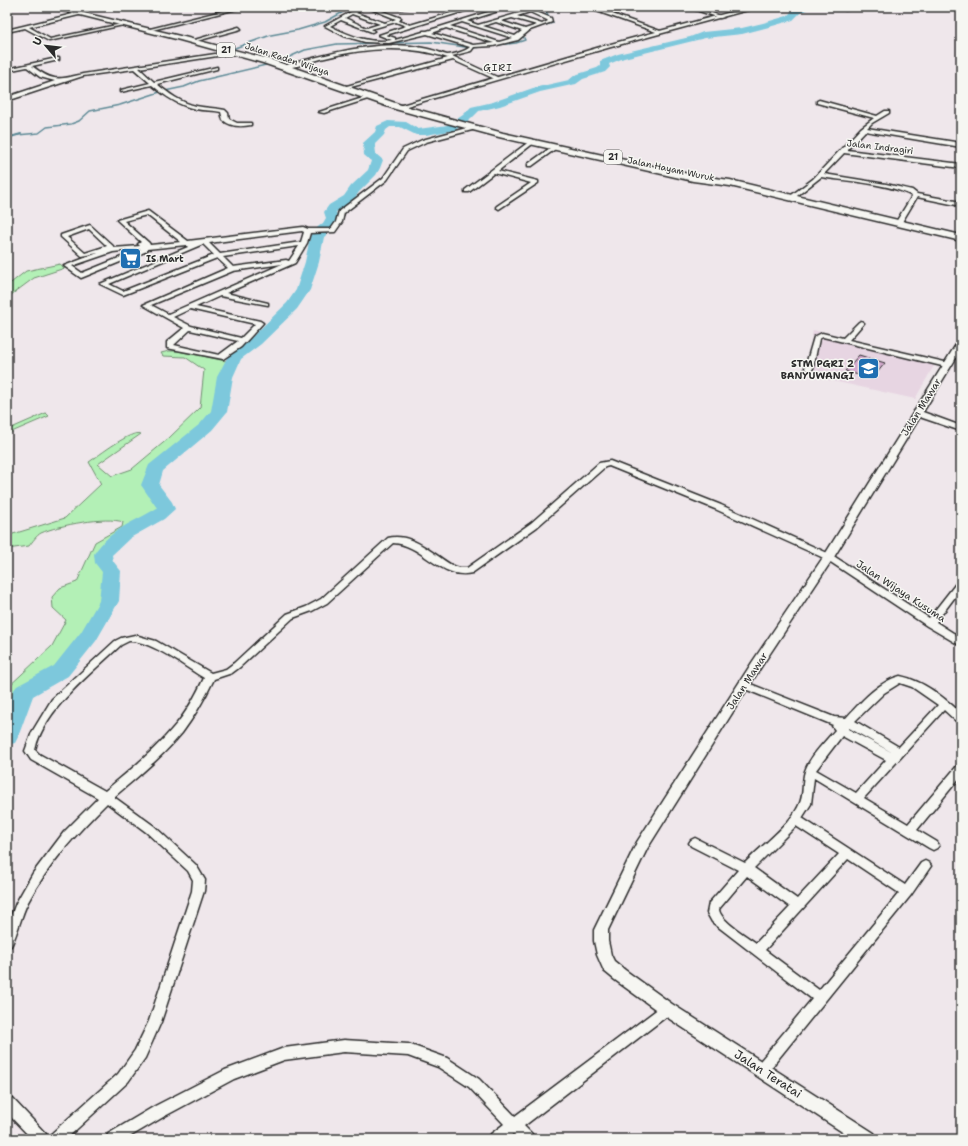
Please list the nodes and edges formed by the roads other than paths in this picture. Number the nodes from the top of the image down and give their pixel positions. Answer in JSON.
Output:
{"nodes":[{"id":1,"x":51,"y":7,"type":"edge"},
{"id":2,"x":243,"y":7,"type":"edge"},
{"id":3,"x":363,"y":7,"type":"edge"},
{"id":4,"x":368,"y":7,"type":"edge"},
{"id":5,"x":396,"y":7,"type":"edge"},
{"id":6,"x":410,"y":7,"type":"edge"},
{"id":7,"x":476,"y":7,"type":"edge"},
{"id":8,"x":509,"y":7,"type":"edge"},
{"id":9,"x":518,"y":7,"type":"edge"},
{"id":10,"x":542,"y":7,"type":"edge"},
{"id":11,"x":587,"y":7,"type":"edge"},
{"id":12,"x":615,"y":7,"type":"edge"},
{"id":13,"x":632,"y":7,"type":"edge"},
{"id":14,"x":704,"y":7,"type":"edge"},
{"id":15,"x":755,"y":7,"type":"edge"},
{"id":16,"x":865,"y":7,"type":"edge"},
{"id":17,"x":689,"y":9,"type":"edge"},
{"id":18,"x":697,"y":9,"type":"junction"},
{"id":19,"x":845,"y":9,"type":"dead end"},
{"id":20,"x":624,"y":10,"type":"junction"},
{"id":21,"x":530,"y":11,"type":"junction"},
{"id":22,"x":353,"y":13,"type":"junction"},
{"id":23,"x":81,"y":14,"type":"junction"},
{"id":24,"x":608,"y":14,"type":"junction"},
{"id":25,"x":512,"y":16,"type":"junction"},
{"id":26,"x":444,"y":17,"type":"junction"},
{"id":27,"x":722,"y":17,"type":"junction"},
{"id":28,"x":342,"y":20,"type":"junction"},
{"id":29,"x":396,"y":21,"type":"junction"},
{"id":30,"x":496,"y":21,"type":"junction"},
{"id":31,"x":460,"y":22,"type":"junction"},
{"id":32,"x":126,"y":24,"type":"junction"},
{"id":33,"x":384,"y":24,"type":"junction"},
{"id":34,"x":542,"y":25,"type":"junction"},
{"id":35,"x":411,"y":26,"type":"junction"},
{"id":36,"x":445,"y":26,"type":"junction"},
{"id":37,"x":479,"y":26,"type":"junction"},
{"id":38,"x":26,"y":27,"type":"junction"},
{"id":39,"x":239,"y":28,"type":"dead end"},
{"id":40,"x":367,"y":29,"type":"junction"},
{"id":41,"x":148,"y":30,"type":"junction"},
{"id":42,"x":7,"y":31,"type":"edge"},
{"id":43,"x":526,"y":31,"type":"junction"},
{"id":44,"x":426,"y":32,"type":"junction"},
{"id":45,"x":661,"y":32,"type":"junction"},
{"id":46,"x":381,"y":35,"type":"junction"},
{"id":47,"x":408,"y":38,"type":"junction"},
{"id":48,"x":516,"y":38,"type":"junction"},
{"id":49,"x":395,"y":40,"type":"junction"},
{"id":50,"x":452,"y":40,"type":"junction"},
{"id":51,"x":193,"y":41,"type":"junction"},
{"id":52,"x":498,"y":44,"type":"junction"},
{"id":53,"x":472,"y":48,"type":"junction"},
{"id":54,"x":236,"y":52,"type":"junction"},
{"id":55,"x":450,"y":57,"type":"junction"},
{"id":56,"x":199,"y":58,"type":"junction"},
{"id":57,"x":57,"y":59,"type":"dead end"},
{"id":58,"x":29,"y":66,"type":"junction"},
{"id":59,"x":285,"y":67,"type":"junction"},
{"id":60,"x":136,"y":68,"type":"junction"},
{"id":61,"x":7,"y":70,"type":"edge"},
{"id":62,"x":496,"y":78,"type":"junction"},
{"id":63,"x":60,"y":81,"type":"junction"},
{"id":64,"x":154,"y":84,"type":"junction"},
{"id":65,"x":346,"y":87,"type":"junction"},
{"id":66,"x":123,"y":91,"type":"dead end"},
{"id":67,"x":371,"y":97,"type":"junction"},
{"id":68,"x":7,"y":100,"type":"edge"},
{"id":69,"x":819,"y":102,"type":"dead end"},
{"id":70,"x":398,"y":107,"type":"junction"},
{"id":71,"x":322,"y":112,"type":"dead end"},
{"id":72,"x":887,"y":112,"type":"dead end"},
{"id":73,"x":877,"y":118,"type":"junction"},
{"id":74,"x":249,"y":124,"type":"dead end"},
{"id":75,"x":471,"y":127,"type":"junction"},
{"id":76,"x":863,"y":129,"type":"junction"},
{"id":77,"x":495,"y":133,"type":"junction"},
{"id":78,"x":532,"y":142,"type":"junction"},
{"id":79,"x":961,"y":145,"type":"edge"},
{"id":80,"x":555,"y":147,"type":"junction"},
{"id":81,"x":842,"y":151,"type":"junction"},
{"id":82,"x":530,"y":166,"type":"dead end"},
{"id":83,"x":961,"y":166,"type":"edge"},
{"id":84,"x":493,"y":171,"type":"junction"},
{"id":85,"x":820,"y":175,"type":"junction"},
{"id":86,"x":730,"y":183,"type":"junction"},
{"id":87,"x":467,"y":191,"type":"dead end"},
{"id":88,"x":914,"y":193,"type":"junction"},
{"id":89,"x":791,"y":198,"type":"junction"},
{"id":90,"x":961,"y":204,"type":"edge"},
{"id":91,"x":499,"y":208,"type":"dead end"},
{"id":92,"x":899,"y":222,"type":"junction"},
{"id":93,"x":308,"y":231,"type":"junction"},
{"id":94,"x":961,"y":238,"type":"edge"},
{"id":95,"x":184,"y":241,"type":"junction"},
{"id":96,"x":204,"y":242,"type":"junction"},
{"id":97,"x":148,"y":244,"type":"junction"},
{"id":98,"x":303,"y":244,"type":"junction"},
{"id":99,"x":157,"y":246,"type":"junction"},
{"id":100,"x":113,"y":248,"type":"junction"},
{"id":101,"x":192,"y":248,"type":"junction"},
{"id":102,"x":218,"y":256,"type":"junction"},
{"id":103,"x":294,"y":260,"type":"junction"},
{"id":104,"x":232,"y":269,"type":"junction"},
{"id":105,"x":220,"y":294,"type":"junction"},
{"id":106,"x":266,"y":304,"type":"dead end"},
{"id":107,"x":189,"y":307,"type":"junction"},
{"id":108,"x":169,"y":316,"type":"junction"},
{"id":109,"x":861,"y":323,"type":"dead end"},
{"id":110,"x":189,"y":328,"type":"junction"},
{"id":111,"x":243,"y":340,"type":"junction"},
{"id":112,"x":845,"y":340,"type":"junction"},
{"id":113,"x":961,"y":343,"type":"edge"},
{"id":114,"x":946,"y":366,"type":"junction"},
{"id":115,"x":809,"y":368,"type":"dead end"},
{"id":116,"x":917,"y":413,"type":"junction"},
{"id":117,"x":961,"y":429,"type":"edge"},
{"id":118,"x":829,"y":557,"type":"junction"},
{"id":119,"x":961,"y":583,"type":"edge"},
{"id":120,"x":930,"y":624,"type":"junction"},
{"id":121,"x":961,"y":643,"type":"edge"},
{"id":122,"x":210,"y":677,"type":"junction"},
{"id":123,"x":744,"y":685,"type":"junction"},
{"id":124,"x":944,"y":704,"type":"junction"},
{"id":125,"x":961,"y":718,"type":"edge"},
{"id":126,"x":844,"y":726,"type":"junction"},
{"id":127,"x":896,"y":756,"type":"junction"},
{"id":128,"x":961,"y":769,"type":"edge"},
{"id":129,"x":810,"y":771,"type":"junction"},
{"id":130,"x":106,"y":797,"type":"junction"},
{"id":131,"x":858,"y":799,"type":"junction"},
{"id":132,"x":796,"y":819,"type":"junction"},
{"id":133,"x":910,"y":830,"type":"junction"},
{"id":134,"x":695,"y":843,"type":"dead end"},
{"id":135,"x":933,"y":845,"type":"dead end"},
{"id":136,"x":848,"y":853,"type":"junction"},
{"id":137,"x":925,"y":866,"type":"dead end"},
{"id":138,"x":746,"y":869,"type":"junction"},
{"id":139,"x":907,"y":892,"type":"junction"},
{"id":140,"x":798,"y":906,"type":"junction"},
{"id":141,"x":7,"y":942,"type":"edge"},
{"id":142,"x":757,"y":950,"type":"junction"},
{"id":143,"x":820,"y":998,"type":"junction"},
{"id":144,"x":667,"y":1009,"type":"junction"},
{"id":145,"x":761,"y":1070,"type":"junction"},
{"id":146,"x":7,"y":1103,"type":"edge"},
{"id":147,"x":513,"y":1126,"type":"junction"},
{"id":148,"x":41,"y":1139,"type":"edge"},
{"id":149,"x":56,"y":1139,"type":"edge"},
{"id":150,"x":113,"y":1139,"type":"edge"},
{"id":151,"x":496,"y":1139,"type":"edge"},
{"id":152,"x":527,"y":1139,"type":"edge"},
{"id":153,"x":868,"y":1139,"type":"edge"}],
"edges":[{"from":1,"to":23,"type":"highway","name":"Jalan Raden Wijaya","number":"21"},
{"from":2,"to":41,"type":"street"},
{"from":3,"to":22,"type":"street"},
{"from":4,"to":29,"type":"street"},
{"from":5,"to":6,"type":"street"},
{"from":7,"to":26,"type":"street"},
{"from":8,"to":31,"type":"street"},
{"from":9,"to":21,"type":"street"},
{"from":10,"to":21,"type":"street"},
{"from":11,"to":24,"type":"street"},
{"from":12,"to":20,"type":"street"},
{"from":13,"to":20,"type":"street"},
{"from":14,"to":18,"type":"street"},
{"from":15,"to":27,"type":"street"},
{"from":16,"to":19,"type":"street"},
{"from":17,"to":18,"type":"street"},
{"from":18,"to":27,"type":"street"},
{"from":20,"to":24,"type":"street"},
{"from":21,"to":25,"type":"street"},
{"from":21,"to":34,"type":"street"},
{"from":22,"to":28,"type":"street"},
{"from":22,"to":33,"type":"street"},
{"from":23,"to":32,"type":"highway","name":"Jalan Raden Wijaya","number":"21"},
{"from":23,"to":38,"type":"street"},
{"from":24,"to":45,"type":"street"},
{"from":25,"to":30,"type":"street"},
{"from":25,"to":34,"type":"street"},
{"from":26,"to":31,"type":"street"},
{"from":26,"to":35,"type":"street"},
{"from":27,"to":45,"type":"street"},
{"from":28,"to":40,"type":"street"},
{"from":28,"to":49,"type":"street"},
{"from":29,"to":33,"type":"street"},
{"from":29,"to":35,"type":"street"},
{"from":30,"to":37,"type":"street"},
{"from":30,"to":43,"type":"street"},
{"from":31,"to":36,"type":"street"},
{"from":31,"to":37,"type":"street"},
{"from":32,"to":38,"type":"street"},
{"from":32,"to":41,"type":"highway","name":"Jalan Raden Wijaya","number":"21"},
{"from":33,"to":40,"type":"street"},
{"from":34,"to":43,"type":"street"},
{"from":35,"to":44,"type":"street"},
{"from":35,"to":46,"type":"street"},
{"from":36,"to":44,"type":"street"},
{"from":36,"to":52,"type":"street"},
{"from":37,"to":48,"type":"street"},
{"from":38,"to":42,"type":"street"},
{"from":39,"to":51,"type":"street"},
{"from":40,"to":46,"type":"street"},
{"from":41,"to":51,"type":"highway","name":"Jalan Raden Wijaya","number":"21"},
{"from":43,"to":48,"type":"street"},
{"from":44,"to":47,"type":"street"},
{"from":44,"to":50,"type":"street"},
{"from":45,"to":62,"type":"street"},
{"from":46,"to":49,"type":"street"},
{"from":47,"to":49,"type":"street"},
{"from":47,"to":50,"type":"street"},
{"from":48,"to":52,"type":"street"},
{"from":50,"to":53,"type":"street"},
{"from":51,"to":54,"type":"highway","name":"Jalan Raden Wijaya","number":"21"},
{"from":52,"to":53,"type":"street"},
{"from":53,"to":55,"type":"street"},
{"from":54,"to":56,"type":"street"},
{"from":54,"to":59,"type":"highway","name":"Jalan Raden Wijaya","number":"21"},
{"from":55,"to":59,"type":"street"},
{"from":55,"to":62,"type":"street"},
{"from":55,"to":65,"type":"street"},
{"from":56,"to":60,"type":"street"},
{"from":56,"to":64,"type":"street"},
{"from":57,"to":58,"type":"street"},
{"from":58,"to":61,"type":"street"},
{"from":58,"to":63,"type":"street"},
{"from":59,"to":65,"type":"highway","name":"Jalan Raden Wijaya","number":"21"},
{"from":60,"to":63,"type":"street"},
{"from":60,"to":64,"type":"street"},
{"from":62,"to":70,"type":"street"},
{"from":63,"to":68,"type":"street"},
{"from":64,"to":66,"type":"street"},
{"from":64,"to":74,"type":"street"},
{"from":65,"to":67,"type":"highway","name":"Jalan Raden Wijaya","number":"21"},
{"from":67,"to":70,"type":"highway","name":"Jalan Raden Wijaya","number":"21"},
{"from":67,"to":71,"type":"street"},
{"from":69,"to":73,"type":"street"},
{"from":70,"to":75,"type":"highway","name":"Jalan Hayam Wuruk","number":"21"},
{"from":72,"to":73,"type":"street"},
{"from":73,"to":76,"type":"street"},
{"from":75,"to":77,"type":"highway","name":"Jalan Hayam Wuruk","number":"21"},
{"from":75,"to":93,"type":"street"},
{"from":76,"to":79,"type":"street"},
{"from":76,"to":81,"type":"street"},
{"from":77,"to":78,"type":"highway","name":"Jalan Hayam Wuruk","number":"21"},
{"from":77,"to":86,"type":"highway","name":"Jalan Hayam Wuruk","number":"21"},
{"from":78,"to":80,"type":"highway","name":"Jalan Hayam Wuruk","number":"21"},
{"from":78,"to":84,"type":"street"},
{"from":80,"to":82,"type":"street"},
{"from":80,"to":86,"type":"highway","name":"Jalan Hayam Wuruk","number":"21"},
{"from":81,"to":83,"type":"street","name":"Jalan Indragiri"},
{"from":81,"to":85,"type":"street","name":"Jalan Indragiri"},
{"from":84,"to":87,"type":"street"},
{"from":84,"to":91,"type":"street"},
{"from":85,"to":88,"type":"street"},
{"from":85,"to":89,"type":"street","name":"Jalan Indragiri"},
{"from":86,"to":89,"type":"highway","name":"Jalan Hayam Wuruk","number":"21"},
{"from":88,"to":90,"type":"street"},
{"from":88,"to":92,"type":"street"},
{"from":89,"to":92,"type":"highway","name":"Jalan Hayam Wuruk","number":"21"},
{"from":92,"to":94,"type":"highway","name":"Jalan Hayam Wuruk","number":"21"},
{"from":93,"to":96,"type":"street"},
{"from":93,"to":98,"type":"street"},
{"from":95,"to":96,"type":"street"},
{"from":95,"to":97,"type":"street"},
{"from":95,"to":97,"type":"street"},
{"from":95,"to":99,"type":"street"},
{"from":95,"to":101,"type":"street"},
{"from":96,"to":101,"type":"street"},
{"from":96,"to":102,"type":"street"},
{"from":97,"to":100,"type":"street"},
{"from":98,"to":102,"type":"street"},
{"from":98,"to":103,"type":"street"},
{"from":99,"to":100,"type":"street"},
{"from":99,"to":100,"type":"street"},
{"from":100,"to":100,"type":"street"},
{"from":101,"to":102,"type":"street"},
{"from":102,"to":104,"type":"street"},
{"from":103,"to":104,"type":"street"},
{"from":103,"to":105,"type":"street"},
{"from":104,"to":108,"type":"street"},
{"from":105,"to":106,"type":"street"},
{"from":105,"to":107,"type":"street"},
{"from":107,"to":108,"type":"street"},
{"from":107,"to":111,"type":"street"},
{"from":108,"to":110,"type":"street"},
{"from":109,"to":112,"type":"street"},
{"from":110,"to":111,"type":"street"},
{"from":110,"to":111,"type":"street"},
{"from":112,"to":114,"type":"street"},
{"from":112,"to":115,"type":"street"},
{"from":113,"to":114,"type":"street","name":"Jalan Mawar"},
{"from":114,"to":116,"type":"street","name":"Jalan Mawar"},
{"from":116,"to":117,"type":"street"},
{"from":116,"to":118,"type":"street","name":"Jalan Mawar"},
{"from":118,"to":120,"type":"street","name":"Jalan Wijaya Kusuma"},
{"from":118,"to":122,"type":"street","name":"Jalan Wijaya Kusuma"},
{"from":118,"to":123,"type":"street","name":"Jalan Mawar"},
{"from":119,"to":120,"type":"street"},
{"from":120,"to":121,"type":"street","name":"Jalan Wijaya Kusuma"},
{"from":122,"to":130,"type":"street"},
{"from":122,"to":130,"type":"street"},
{"from":123,"to":126,"type":"street"},
{"from":123,"to":144,"type":"street","name":"Jalan Mawar"},
{"from":124,"to":125,"type":"street"},
{"from":124,"to":126,"type":"street"},
{"from":124,"to":127,"type":"street"},
{"from":126,"to":127,"type":"street"},
{"from":126,"to":129,"type":"street"},
{"from":127,"to":131,"type":"street"},
{"from":128,"to":133,"type":"street"},
{"from":129,"to":131,"type":"street"},
{"from":129,"to":132,"type":"street"},
{"from":130,"to":141,"type":"street"},
{"from":130,"to":149,"type":"street"},
{"from":131,"to":133,"type":"street"},
{"from":132,"to":136,"type":"street"},
{"from":132,"to":138,"type":"street"},
{"from":133,"to":135,"type":"street"},
{"from":134,"to":138,"type":"street"},
{"from":136,"to":139,"type":"street"},
{"from":136,"to":140,"type":"street"},
{"from":137,"to":139,"type":"street"},
{"from":138,"to":140,"type":"street"},
{"from":138,"to":142,"type":"street"},
{"from":139,"to":143,"type":"street"},
{"from":140,"to":142,"type":"street"},
{"from":142,"to":143,"type":"street"},
{"from":143,"to":145,"type":"street"},
{"from":144,"to":145,"type":"street","name":"Jalan Teratai"},
{"from":144,"to":147,"type":"street"},
{"from":145,"to":153,"type":"street","name":"Jalan Teratai"},
{"from":146,"to":148,"type":"street"},
{"from":147,"to":150,"type":"street"},
{"from":147,"to":151,"type":"street"},
{"from":147,"to":152,"type":"street"}]}
